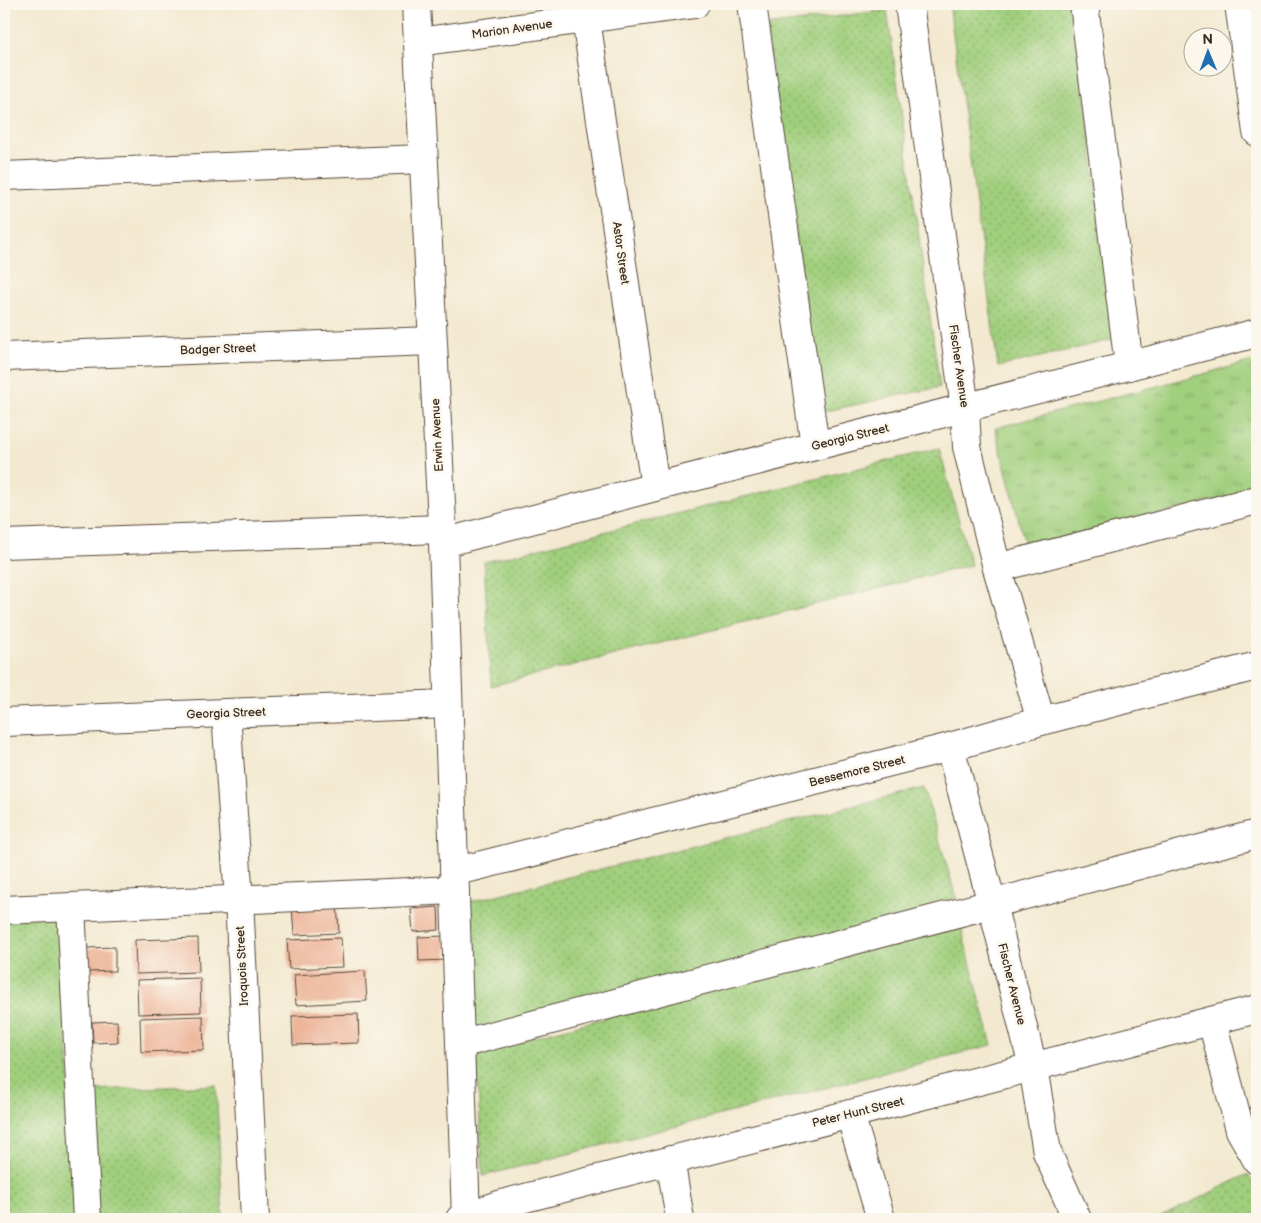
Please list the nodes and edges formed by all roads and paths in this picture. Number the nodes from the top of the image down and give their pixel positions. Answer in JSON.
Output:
{"nodes":[{"id":1,"x":416,"y":4,"type":"edge"},
{"id":2,"x":695,"y":4,"type":"edge"},
{"id":3,"x":752,"y":4,"type":"edge"},
{"id":4,"x":909,"y":4,"type":"edge"},
{"id":5,"x":1084,"y":4,"type":"edge"},
{"id":6,"x":1239,"y":4,"type":"edge"},
{"id":7,"x":586,"y":19,"type":"junction"},
{"id":8,"x":418,"y":42,"type":"junction"},
{"id":9,"x":1257,"y":132,"type":"edge"},
{"id":10,"x":423,"y":159,"type":"junction"},
{"id":11,"x":4,"y":176,"type":"edge"},
{"id":12,"x":1257,"y":333,"type":"edge"},
{"id":13,"x":432,"y":340,"type":"junction"},
{"id":14,"x":4,"y":357,"type":"edge"},
{"id":15,"x":1129,"y":366,"type":"junction"},
{"id":16,"x":965,"y":408,"type":"junction"},
{"id":17,"x":815,"y":446,"type":"junction"},
{"id":18,"x":655,"y":487,"type":"junction"},
{"id":19,"x":1257,"y":500,"type":"edge"},
{"id":20,"x":443,"y":536,"type":"junction"},
{"id":21,"x":4,"y":544,"type":"edge"},
{"id":22,"x":998,"y":568,"type":"junction"},
{"id":23,"x":1257,"y":666,"type":"edge"},
{"id":24,"x":448,"y":704,"type":"junction"},
{"id":25,"x":226,"y":713,"type":"junction"},
{"id":26,"x":1041,"y":721,"type":"junction"},
{"id":27,"x":4,"y":722,"type":"edge"},
{"id":28,"x":950,"y":747,"type":"junction"},
{"id":29,"x":1257,"y":834,"type":"edge"},
{"id":30,"x":454,"y":878,"type":"junction"},
{"id":31,"x":239,"y":900,"type":"junction"},
{"id":32,"x":992,"y":904,"type":"junction"},
{"id":33,"x":71,"y":907,"type":"junction"},
{"id":34,"x":4,"y":910,"type":"edge"},
{"id":35,"x":1257,"y":1009,"type":"edge"},
{"id":36,"x":1212,"y":1021,"type":"junction"},
{"id":37,"x":460,"y":1044,"type":"junction"},
{"id":38,"x":1033,"y":1067,"type":"junction"},
{"id":39,"x":850,"y":1114,"type":"junction"},
{"id":40,"x":671,"y":1160,"type":"junction"},
{"id":41,"x":1257,"y":1160,"type":"edge"},
{"id":42,"x":87,"y":1219,"type":"edge"},
{"id":43,"x":255,"y":1219,"type":"edge"},
{"id":44,"x":464,"y":1219,"type":"edge"},
{"id":45,"x":680,"y":1219,"type":"edge"},
{"id":46,"x":881,"y":1219,"type":"edge"},
{"id":47,"x":1077,"y":1219,"type":"edge"}],
"edges":[{"from":1,"to":8,"type":"street","name":"Erwin Avenue"},
{"from":2,"to":7,"type":"street","name":"Marion Avenue"},
{"from":3,"to":17,"type":"street"},
{"from":4,"to":16,"type":"street","name":"Fischer Avenue"},
{"from":5,"to":15,"type":"street"},
{"from":6,"to":9,"type":"street"},
{"from":7,"to":8,"type":"street","name":"Marion Avenue"},
{"from":7,"to":18,"type":"street","name":"Astor Street"},
{"from":8,"to":10,"type":"street","name":"Erwin Avenue"},
{"from":10,"to":11,"type":"street"},
{"from":10,"to":13,"type":"street","name":"Erwin Avenue"},
{"from":12,"to":15,"type":"street","name":"Georgia Street"},
{"from":13,"to":14,"type":"street","name":"Badger Street"},
{"from":13,"to":20,"type":"street","name":"Erwin Avenue"},
{"from":15,"to":16,"type":"street","name":"Georgia Street"},
{"from":16,"to":17,"type":"street","name":"Georgia Street"},
{"from":16,"to":22,"type":"street","name":"Fischer Avenue"},
{"from":17,"to":18,"type":"street","name":"Georgia Street"},
{"from":18,"to":20,"type":"street","name":"Georgia Street"},
{"from":19,"to":22,"type":"street"},
{"from":20,"to":21,"type":"street","name":"Georgia Street"},
{"from":20,"to":24,"type":"street","name":"Erwin Avenue"},
{"from":22,"to":26,"type":"street","name":"Fischer Avenue"},
{"from":23,"to":26,"type":"street","name":"Bessemore Street"},
{"from":24,"to":25,"type":"street","name":"Georgia Street"},
{"from":24,"to":30,"type":"street","name":"Erwin Avenue"},
{"from":25,"to":27,"type":"street","name":"Georgia Street"},
{"from":25,"to":31,"type":"street","name":"Iroquois Street"},
{"from":26,"to":28,"type":"street","name":"Bessemore Street"},
{"from":28,"to":30,"type":"street","name":"Bessemore Street"},
{"from":28,"to":32,"type":"street","name":"Fischer Avenue"},
{"from":29,"to":32,"type":"street"},
{"from":30,"to":31,"type":"street","name":"Bessemore Street"},
{"from":30,"to":37,"type":"street","name":"Erwin Avenue"},
{"from":31,"to":33,"type":"street","name":"Bessemore Street"},
{"from":31,"to":43,"type":"street","name":"Iroquois Street"},
{"from":32,"to":37,"type":"street"},
{"from":32,"to":38,"type":"street","name":"Fischer Avenue"},
{"from":33,"to":34,"type":"street","name":"Bessemore Street"},
{"from":33,"to":42,"type":"street"},
{"from":35,"to":36,"type":"street","name":"Peter Hunt Street"},
{"from":36,"to":38,"type":"street","name":"Peter Hunt Street"},
{"from":36,"to":41,"type":"street"},
{"from":37,"to":44,"type":"street","name":"Erwin Avenue"},
{"from":38,"to":39,"type":"street","name":"Peter Hunt Street"},
{"from":38,"to":47,"type":"street","name":"Fischer Avenue"},
{"from":39,"to":40,"type":"street","name":"Peter Hunt Street"},
{"from":39,"to":46,"type":"street"},
{"from":40,"to":44,"type":"street","name":"Peter Hunt Street"},
{"from":40,"to":45,"type":"street"}]}
